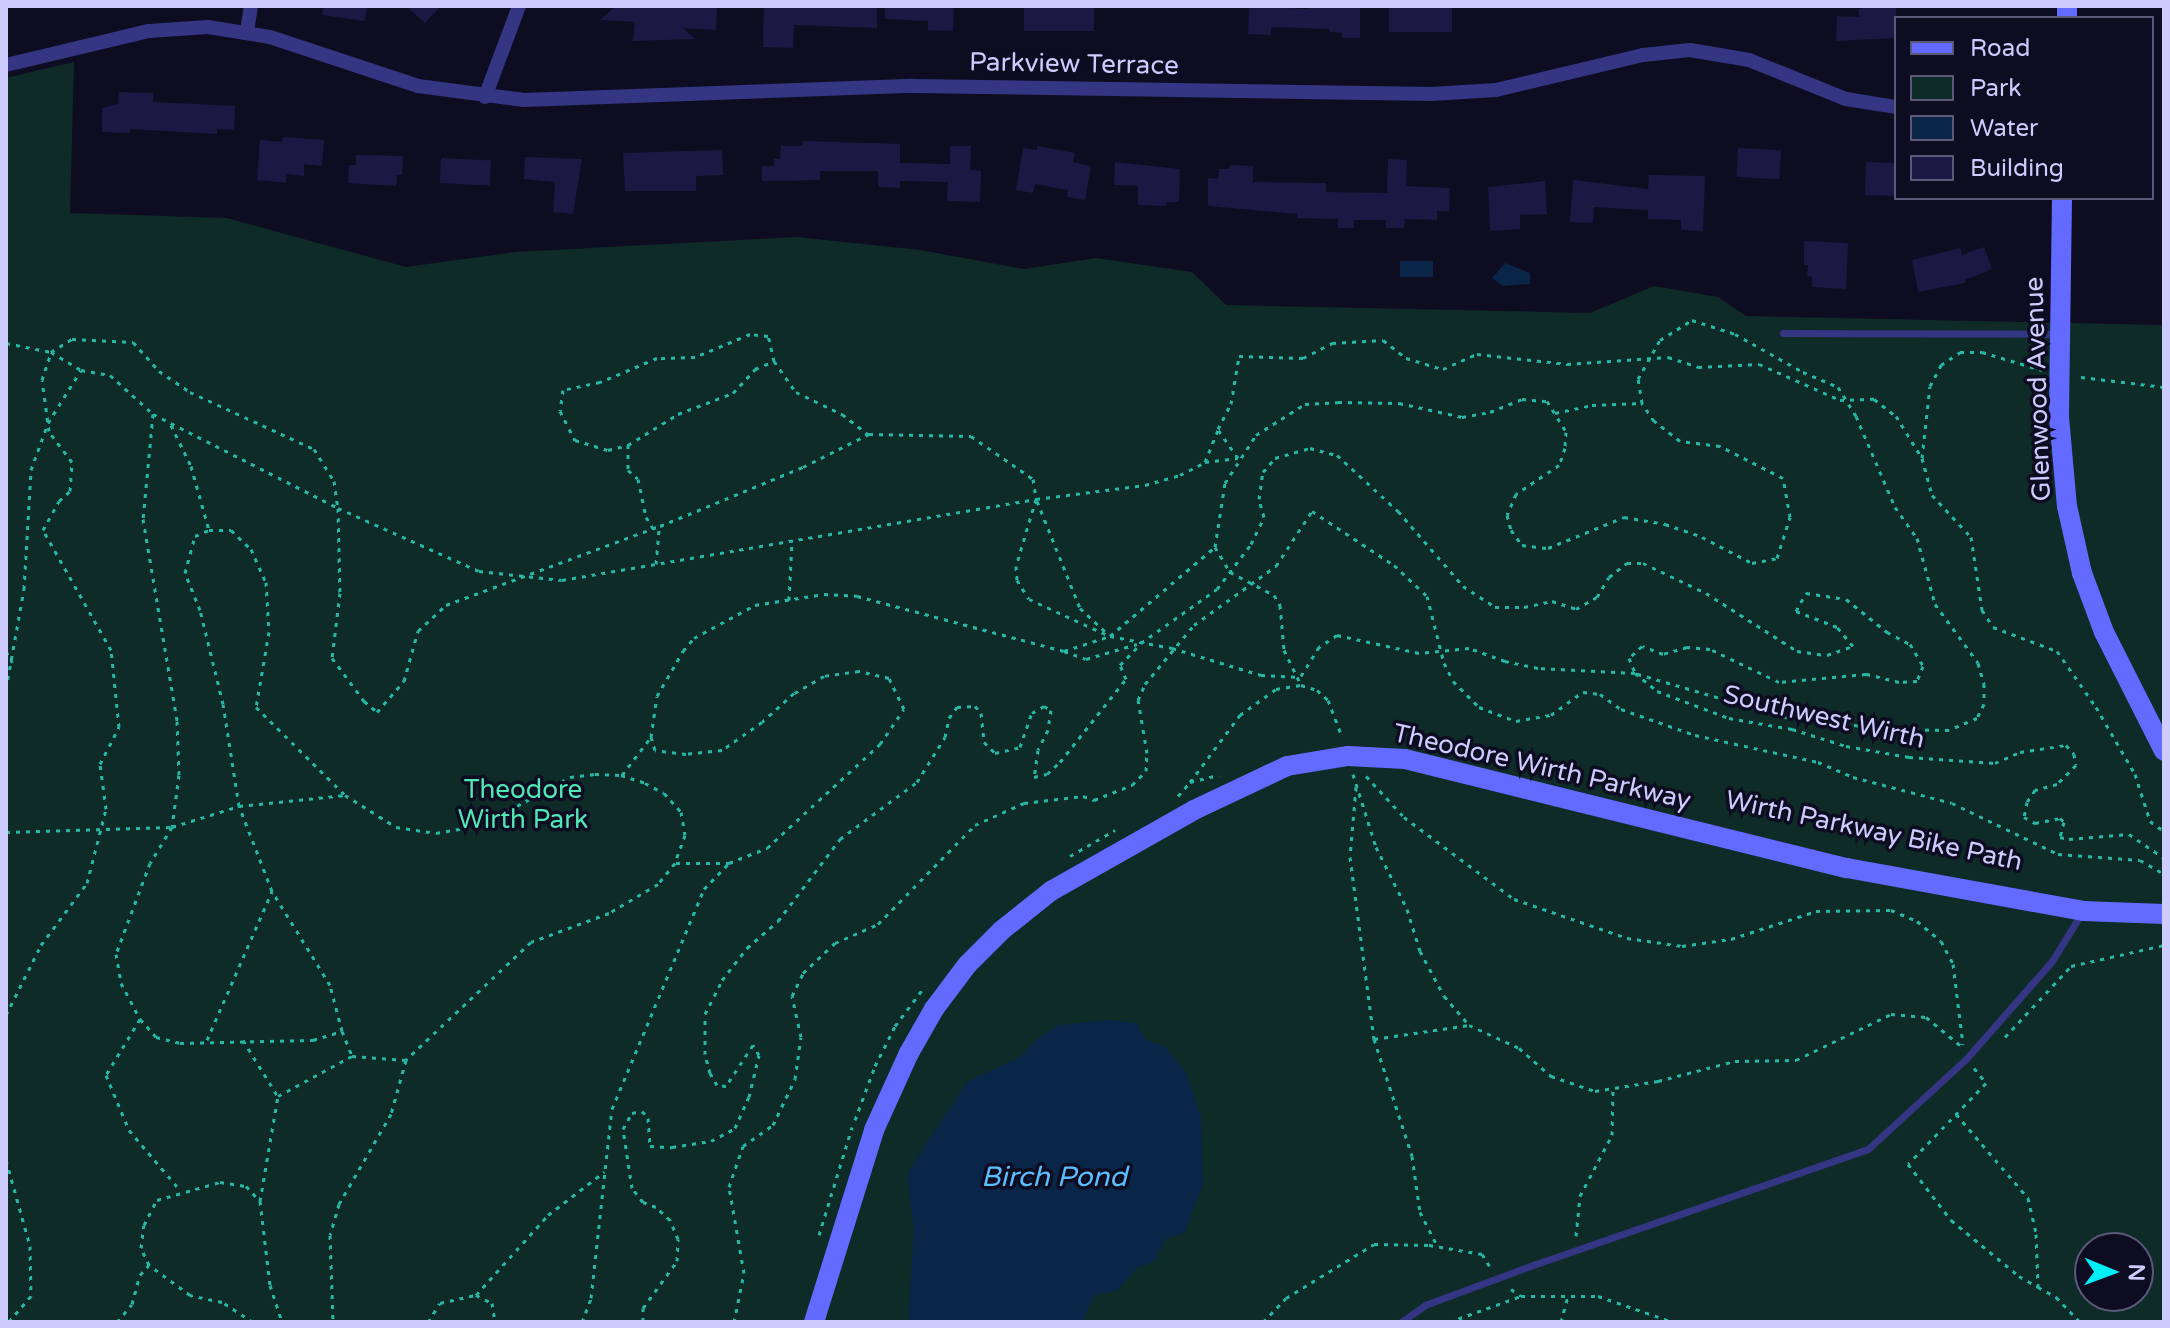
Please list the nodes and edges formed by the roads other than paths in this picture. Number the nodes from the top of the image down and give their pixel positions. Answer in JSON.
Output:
{"nodes":[{"id":1,"x":251,"y":6,"type":"edge"},
{"id":2,"x":519,"y":6,"type":"edge"},
{"id":3,"x":247,"y":31,"type":"junction"},
{"id":4,"x":6,"y":65,"type":"edge"},
{"id":5,"x":485,"y":97,"type":"junction"},
{"id":6,"x":1894,"y":107,"type":"edge"},
{"id":7,"x":2062,"y":200,"type":"edge"},
{"id":8,"x":1783,"y":333,"type":"dead end"},
{"id":9,"x":2059,"y":334,"type":"junction"},
{"id":10,"x":2164,"y":751,"type":"edge"},
{"id":11,"x":2083,"y":911,"type":"junction"},
{"id":12,"x":2164,"y":914,"type":"edge"},
{"id":13,"x":814,"y":1322,"type":"edge"},
{"id":14,"x":1401,"y":1322,"type":"edge"}],
"edges":[{"from":1,"to":3,"type":"street"},
{"from":2,"to":5,"type":"street"},
{"from":3,"to":4,"type":"street","name":"Parkview Terrace"},
{"from":3,"to":5,"type":"street","name":"Parkview Terrace"},
{"from":5,"to":6,"type":"street","name":"Parkview Terrace"},
{"from":7,"to":9,"type":"street","name":"Glenwood Avenue"},
{"from":8,"to":9,"type":"lane"},
{"from":9,"to":10,"type":"street","name":"Glenwood Avenue"},
{"from":11,"to":12,"type":"street","name":"Theodore Wirth Parkway"},
{"from":11,"to":13,"type":"street","name":"Theodore Wirth Parkway"},
{"from":11,"to":14,"type":"lane"}]}
